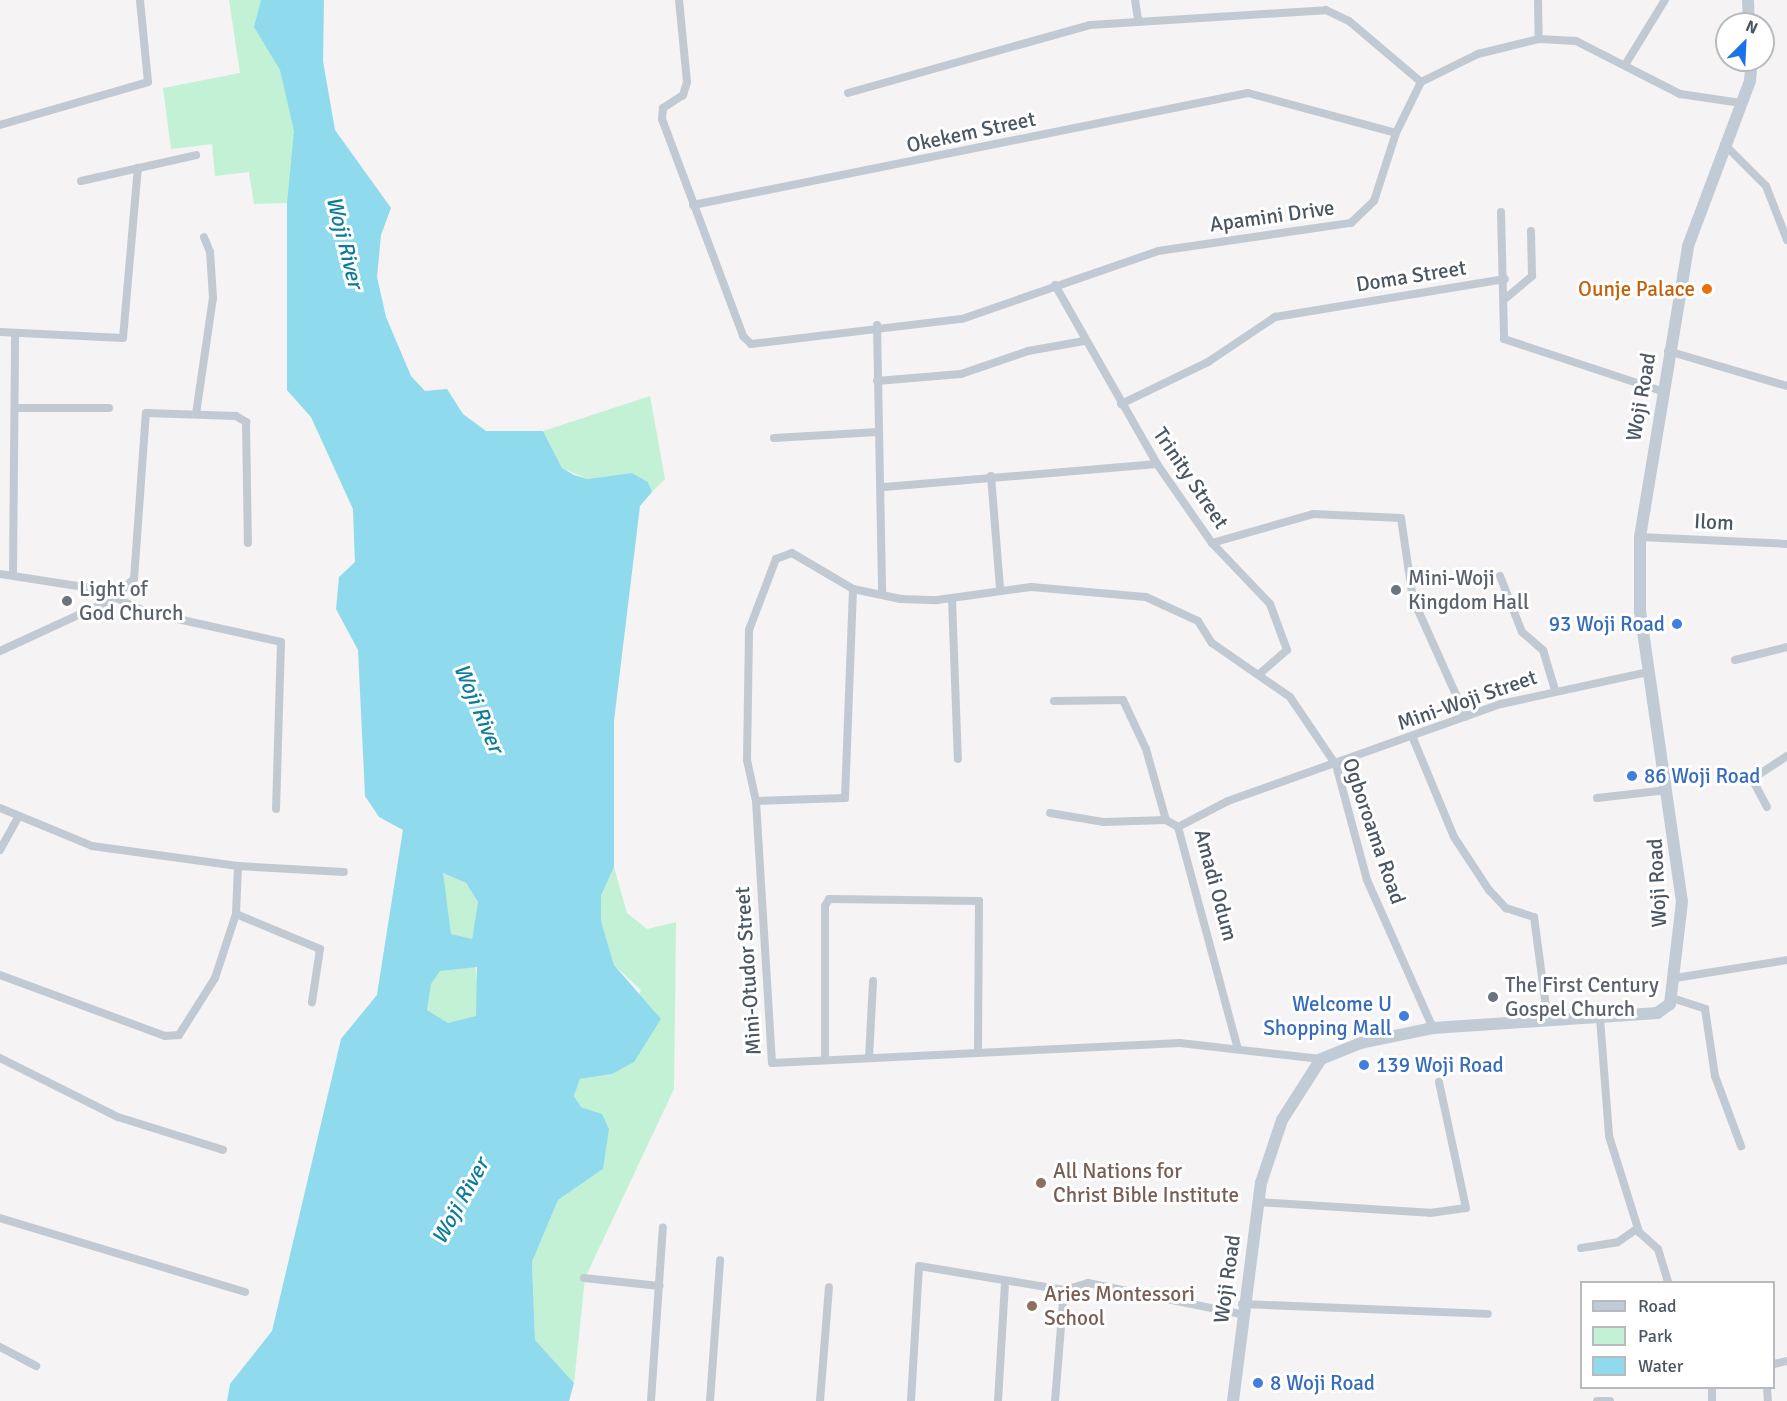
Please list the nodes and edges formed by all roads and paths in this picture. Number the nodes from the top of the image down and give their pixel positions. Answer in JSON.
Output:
{"nodes":[{"id":1,"x":140,"y":0,"type":"edge"},
{"id":2,"x":679,"y":0,"type":"edge"},
{"id":3,"x":1135,"y":0,"type":"edge"},
{"id":4,"x":1538,"y":0,"type":"edge"},
{"id":5,"x":1665,"y":0,"type":"edge"},
{"id":6,"x":1138,"y":20,"type":"junction"},
{"id":7,"x":1539,"y":39,"type":"junction"},
{"id":8,"x":1625,"y":65,"type":"junction"},
{"id":9,"x":1749,"y":72,"type":"edge"},
{"id":10,"x":1421,"y":82,"type":"junction"},
{"id":11,"x":848,"y":93,"type":"dead end"},
{"id":12,"x":1741,"y":103,"type":"junction"},
{"id":13,"x":0,"y":124,"type":"edge"},
{"id":14,"x":1396,"y":133,"type":"junction"},
{"id":15,"x":1723,"y":143,"type":"junction"},
{"id":16,"x":196,"y":155,"type":"dead end"},
{"id":17,"x":138,"y":168,"type":"junction"},
{"id":18,"x":81,"y":181,"type":"dead end"},
{"id":19,"x":693,"y":205,"type":"junction"},
{"id":20,"x":1783,"y":208,"type":"edge"},
{"id":21,"x":1501,"y":212,"type":"dead end"},
{"id":22,"x":1531,"y":231,"type":"dead end"},
{"id":23,"x":204,"y":237,"type":"dead end"},
{"id":24,"x":1787,"y":240,"type":"edge"},
{"id":25,"x":1505,"y":279,"type":"junction"},
{"id":26,"x":1055,"y":285,"type":"junction"},
{"id":27,"x":1506,"y":297,"type":"junction"},
{"id":28,"x":877,"y":325,"type":"junction"},
{"id":29,"x":0,"y":333,"type":"edge"},
{"id":30,"x":15,"y":334,"type":"junction"},
{"id":31,"x":1084,"y":341,"type":"junction"},
{"id":32,"x":1668,"y":351,"type":"junction"},
{"id":33,"x":877,"y":381,"type":"junction"},
{"id":34,"x":1787,"y":387,"type":"edge"},
{"id":35,"x":1661,"y":391,"type":"junction"},
{"id":36,"x":1121,"y":404,"type":"junction"},
{"id":37,"x":15,"y":408,"type":"junction"},
{"id":38,"x":109,"y":408,"type":"dead end"},
{"id":39,"x":196,"y":414,"type":"junction"},
{"id":40,"x":878,"y":432,"type":"junction"},
{"id":41,"x":774,"y":438,"type":"dead end"},
{"id":42,"x":1157,"y":464,"type":"junction"},
{"id":43,"x":991,"y":476,"type":"junction"},
{"id":44,"x":884,"y":487,"type":"junction"},
{"id":45,"x":1640,"y":537,"type":"junction"},
{"id":46,"x":248,"y":543,"type":"dead end"},
{"id":47,"x":1212,"y":543,"type":"junction"},
{"id":48,"x":1787,"y":544,"type":"edge"},
{"id":49,"x":0,"y":574,"type":"edge"},
{"id":50,"x":13,"y":575,"type":"junction"},
{"id":51,"x":1500,"y":576,"type":"dead end"},
{"id":52,"x":853,"y":589,"type":"junction"},
{"id":53,"x":1000,"y":589,"type":"junction"},
{"id":54,"x":882,"y":594,"type":"junction"},
{"id":55,"x":114,"y":598,"type":"junction"},
{"id":56,"x":952,"y":599,"type":"junction"},
{"id":57,"x":1787,"y":647,"type":"edge"},
{"id":58,"x":0,"y":651,"type":"edge"},
{"id":59,"x":1735,"y":660,"type":"dead end"},
{"id":60,"x":1648,"y":672,"type":"junction"},
{"id":61,"x":1258,"y":674,"type":"junction"},
{"id":62,"x":1555,"y":690,"type":"junction"},
{"id":63,"x":1054,"y":701,"type":"dead end"},
{"id":64,"x":1466,"y":717,"type":"junction"},
{"id":65,"x":1413,"y":736,"type":"junction"},
{"id":66,"x":1787,"y":756,"type":"edge"},
{"id":67,"x":958,"y":759,"type":"dead end"},
{"id":68,"x":1336,"y":765,"type":"junction"},
{"id":69,"x":1668,"y":790,"type":"junction"},
{"id":70,"x":1597,"y":798,"type":"dead end"},
{"id":71,"x":756,"y":801,"type":"junction"},
{"id":72,"x":1767,"y":807,"type":"dead end"},
{"id":73,"x":0,"y":808,"type":"edge"},
{"id":74,"x":276,"y":809,"type":"dead end"},
{"id":75,"x":1050,"y":813,"type":"dead end"},
{"id":76,"x":18,"y":817,"type":"junction"},
{"id":77,"x":1166,"y":820,"type":"junction"},
{"id":78,"x":1178,"y":827,"type":"junction"},
{"id":79,"x":0,"y":850,"type":"edge"},
{"id":80,"x":238,"y":866,"type":"junction"},
{"id":81,"x":344,"y":872,"type":"dead end"},
{"id":82,"x":236,"y":914,"type":"junction"},
{"id":83,"x":1787,"y":960,"type":"edge"},
{"id":84,"x":0,"y":975,"type":"edge"},
{"id":85,"x":1675,"y":978,"type":"junction"},
{"id":86,"x":873,"y":981,"type":"dead end"},
{"id":87,"x":1672,"y":998,"type":"junction"},
{"id":88,"x":312,"y":1002,"type":"dead end"},
{"id":89,"x":1600,"y":1018,"type":"junction"},
{"id":90,"x":1548,"y":1022,"type":"junction"},
{"id":91,"x":1433,"y":1028,"type":"junction"},
{"id":92,"x":1237,"y":1046,"type":"junction"},
{"id":93,"x":978,"y":1053,"type":"junction"},
{"id":94,"x":0,"y":1058,"type":"edge"},
{"id":95,"x":869,"y":1058,"type":"junction"},
{"id":96,"x":1321,"y":1059,"type":"junction"},
{"id":97,"x":825,"y":1060,"type":"junction"},
{"id":98,"x":1439,"y":1082,"type":"dead end"},
{"id":99,"x":1740,"y":1146,"type":"dead end"},
{"id":100,"x":223,"y":1150,"type":"dead end"},
{"id":101,"x":1257,"y":1202,"type":"junction"},
{"id":102,"x":0,"y":1218,"type":"edge"},
{"id":103,"x":663,"y":1227,"type":"dead end"},
{"id":104,"x":1638,"y":1228,"type":"junction"},
{"id":105,"x":1581,"y":1248,"type":"dead end"},
{"id":106,"x":720,"y":1260,"type":"dead end"},
{"id":107,"x":584,"y":1278,"type":"dead end"},
{"id":108,"x":1668,"y":1281,"type":"edge"},
{"id":109,"x":1005,"y":1282,"type":"junction"},
{"id":110,"x":660,"y":1286,"type":"junction"},
{"id":111,"x":829,"y":1287,"type":"dead end"},
{"id":112,"x":1064,"y":1290,"type":"junction"},
{"id":113,"x":245,"y":1292,"type":"dead end"},
{"id":114,"x":1241,"y":1309,"type":"junction"},
{"id":115,"x":1488,"y":1314,"type":"dead end"},
{"id":116,"x":0,"y":1347,"type":"edge"},
{"id":117,"x":36,"y":1366,"type":"dead end"},
{"id":118,"x":1609,"y":1400,"type":"edge"},
{"id":119,"x":651,"y":1401,"type":"edge"},
{"id":120,"x":710,"y":1401,"type":"edge"},
{"id":121,"x":820,"y":1401,"type":"edge"},
{"id":122,"x":911,"y":1401,"type":"edge"},
{"id":123,"x":998,"y":1401,"type":"edge"},
{"id":124,"x":1055,"y":1401,"type":"edge"},
{"id":125,"x":1233,"y":1401,"type":"edge"},
{"id":126,"x":1597,"y":1401,"type":"edge"}],
"edges":[{"from":1,"to":13,"type":"street"},
{"from":2,"to":19,"type":"street"},
{"from":3,"to":6,"type":"street"},
{"from":4,"to":7,"type":"street"},
{"from":5,"to":8,"type":"street"},
{"from":6,"to":10,"type":"street"},
{"from":6,"to":11,"type":"street"},
{"from":7,"to":8,"type":"street"},
{"from":7,"to":10,"type":"street"},
{"from":8,"to":12,"type":"street"},
{"from":9,"to":12,"type":"main road","name":"Woji Road"},
{"from":10,"to":14,"type":"street","name":"Apamini Drive"},
{"from":12,"to":15,"type":"main road","name":"Woji Road"},
{"from":14,"to":19,"type":"street","name":"Okekem Street"},
{"from":14,"to":26,"type":"street","name":"Apamini Drive"},
{"from":15,"to":20,"type":"street"},
{"from":15,"to":32,"type":"main road","name":"Woji Road"},
{"from":16,"to":17,"type":"street"},
{"from":17,"to":18,"type":"street"},
{"from":17,"to":30,"type":"street"},
{"from":19,"to":28,"type":"street","name":"Apamini Drive"},
{"from":20,"to":24,"type":"street"},
{"from":21,"to":25,"type":"street"},
{"from":22,"to":27,"type":"street"},
{"from":23,"to":39,"type":"street"},
{"from":25,"to":27,"type":"street"},
{"from":25,"to":36,"type":"street","name":"Doma Street"},
{"from":26,"to":28,"type":"street","name":"Apamini Drive"},
{"from":26,"to":31,"type":"street","name":"Trinity Street"},
{"from":27,"to":35,"type":"street"},
{"from":28,"to":33,"type":"street"},
{"from":29,"to":30,"type":"street"},
{"from":30,"to":37,"type":"street"},
{"from":31,"to":33,"type":"street"},
{"from":31,"to":36,"type":"street","name":"Trinity Street"},
{"from":32,"to":34,"type":"street"},
{"from":32,"to":35,"type":"main road","name":"Woji Road"},
{"from":33,"to":40,"type":"street"},
{"from":35,"to":45,"type":"main road","name":"Woji Road"},
{"from":36,"to":42,"type":"street","name":"Trinity Street"},
{"from":37,"to":38,"type":"street"},
{"from":37,"to":50,"type":"street"},
{"from":39,"to":46,"type":"street"},
{"from":39,"to":55,"type":"street"},
{"from":40,"to":41,"type":"street"},
{"from":40,"to":44,"type":"street"},
{"from":42,"to":43,"type":"street"},
{"from":42,"to":47,"type":"street","name":"Trinity Street"},
{"from":43,"to":44,"type":"street"},
{"from":43,"to":53,"type":"street"},
{"from":44,"to":54,"type":"street"},
{"from":45,"to":48,"type":"street","name":"Ilom"},
{"from":45,"to":60,"type":"main road","name":"Woji Road"},
{"from":47,"to":61,"type":"street","name":"Trinity Street"},
{"from":47,"to":64,"type":"street"},
{"from":49,"to":50,"type":"street"},
{"from":50,"to":55,"type":"street"},
{"from":51,"to":62,"type":"street"},
{"from":52,"to":54,"type":"street","name":"Mini-Otudor Street"},
{"from":52,"to":71,"type":"street"},
{"from":52,"to":71,"type":"street","name":"Mini-Otudor Street"},
{"from":53,"to":56,"type":"street","name":"Ogboroama Road"},
{"from":53,"to":61,"type":"street","name":"Ogboroama Road"},
{"from":54,"to":56,"type":"street","name":"Ogboroama Road"},
{"from":55,"to":58,"type":"street"},
{"from":55,"to":74,"type":"street"},
{"from":56,"to":67,"type":"street"},
{"from":57,"to":59,"type":"street"},
{"from":60,"to":62,"type":"street","name":"Mini-Woji Street"},
{"from":60,"to":69,"type":"main road","name":"Woji Road"},
{"from":61,"to":68,"type":"street","name":"Ogboroama Road"},
{"from":62,"to":64,"type":"street","name":"Mini-Woji Street"},
{"from":63,"to":77,"type":"street"},
{"from":64,"to":65,"type":"street","name":"Mini-Woji Street"},
{"from":65,"to":68,"type":"street","name":"Mini-Woji Street"},
{"from":65,"to":90,"type":"street"},
{"from":66,"to":72,"type":"street"},
{"from":68,"to":78,"type":"street","name":"Amadi Odum"},
{"from":68,"to":91,"type":"street","name":"Ogboroama Road"},
{"from":69,"to":70,"type":"street"},
{"from":69,"to":85,"type":"main road","name":"Woji Road"},
{"from":71,"to":97,"type":"street","name":"Mini-Otudor Street"},
{"from":73,"to":76,"type":"street"},
{"from":75,"to":77,"type":"street"},
{"from":76,"to":79,"type":"street"},
{"from":76,"to":80,"type":"street"},
{"from":77,"to":78,"type":"street"},
{"from":78,"to":92,"type":"street","name":"Amadi Odum"},
{"from":80,"to":81,"type":"street"},
{"from":80,"to":82,"type":"street"},
{"from":82,"to":84,"type":"street"},
{"from":82,"to":88,"type":"street"},
{"from":83,"to":85,"type":"street"},
{"from":85,"to":87,"type":"main road","name":"Woji Road"},
{"from":86,"to":95,"type":"street"},
{"from":87,"to":89,"type":"main road"},
{"from":87,"to":99,"type":"street"},
{"from":89,"to":90,"type":"main road"},
{"from":89,"to":104,"type":"street"},
{"from":90,"to":91,"type":"main road"},
{"from":91,"to":96,"type":"main road"},
{"from":92,"to":93,"type":"street","name":"Mini-Otudor Street"},
{"from":92,"to":96,"type":"street","name":"Mini-Otudor Street"},
{"from":93,"to":95,"type":"street","name":"Mini-Otudor Street"},
{"from":93,"to":97,"type":"street"},
{"from":94,"to":100,"type":"street"},
{"from":95,"to":97,"type":"street","name":"Mini-Otudor Street"},
{"from":96,"to":101,"type":"main road","name":"Woji Road"},
{"from":98,"to":101,"type":"street"},
{"from":101,"to":114,"type":"main road","name":"Woji Road"},
{"from":102,"to":113,"type":"street"},
{"from":103,"to":110,"type":"street"},
{"from":104,"to":105,"type":"street"},
{"from":104,"to":108,"type":"street"},
{"from":106,"to":120,"type":"street"},
{"from":107,"to":110,"type":"street"},
{"from":109,"to":112,"type":"street"},
{"from":109,"to":122,"type":"street"},
{"from":109,"to":123,"type":"street"},
{"from":110,"to":119,"type":"street"},
{"from":111,"to":121,"type":"street"},
{"from":112,"to":114,"type":"street"},
{"from":112,"to":124,"type":"street"},
{"from":114,"to":115,"type":"street"},
{"from":114,"to":125,"type":"main road","name":"Woji Road"},
{"from":116,"to":117,"type":"street"},
{"from":118,"to":126,"type":"street"}]}
